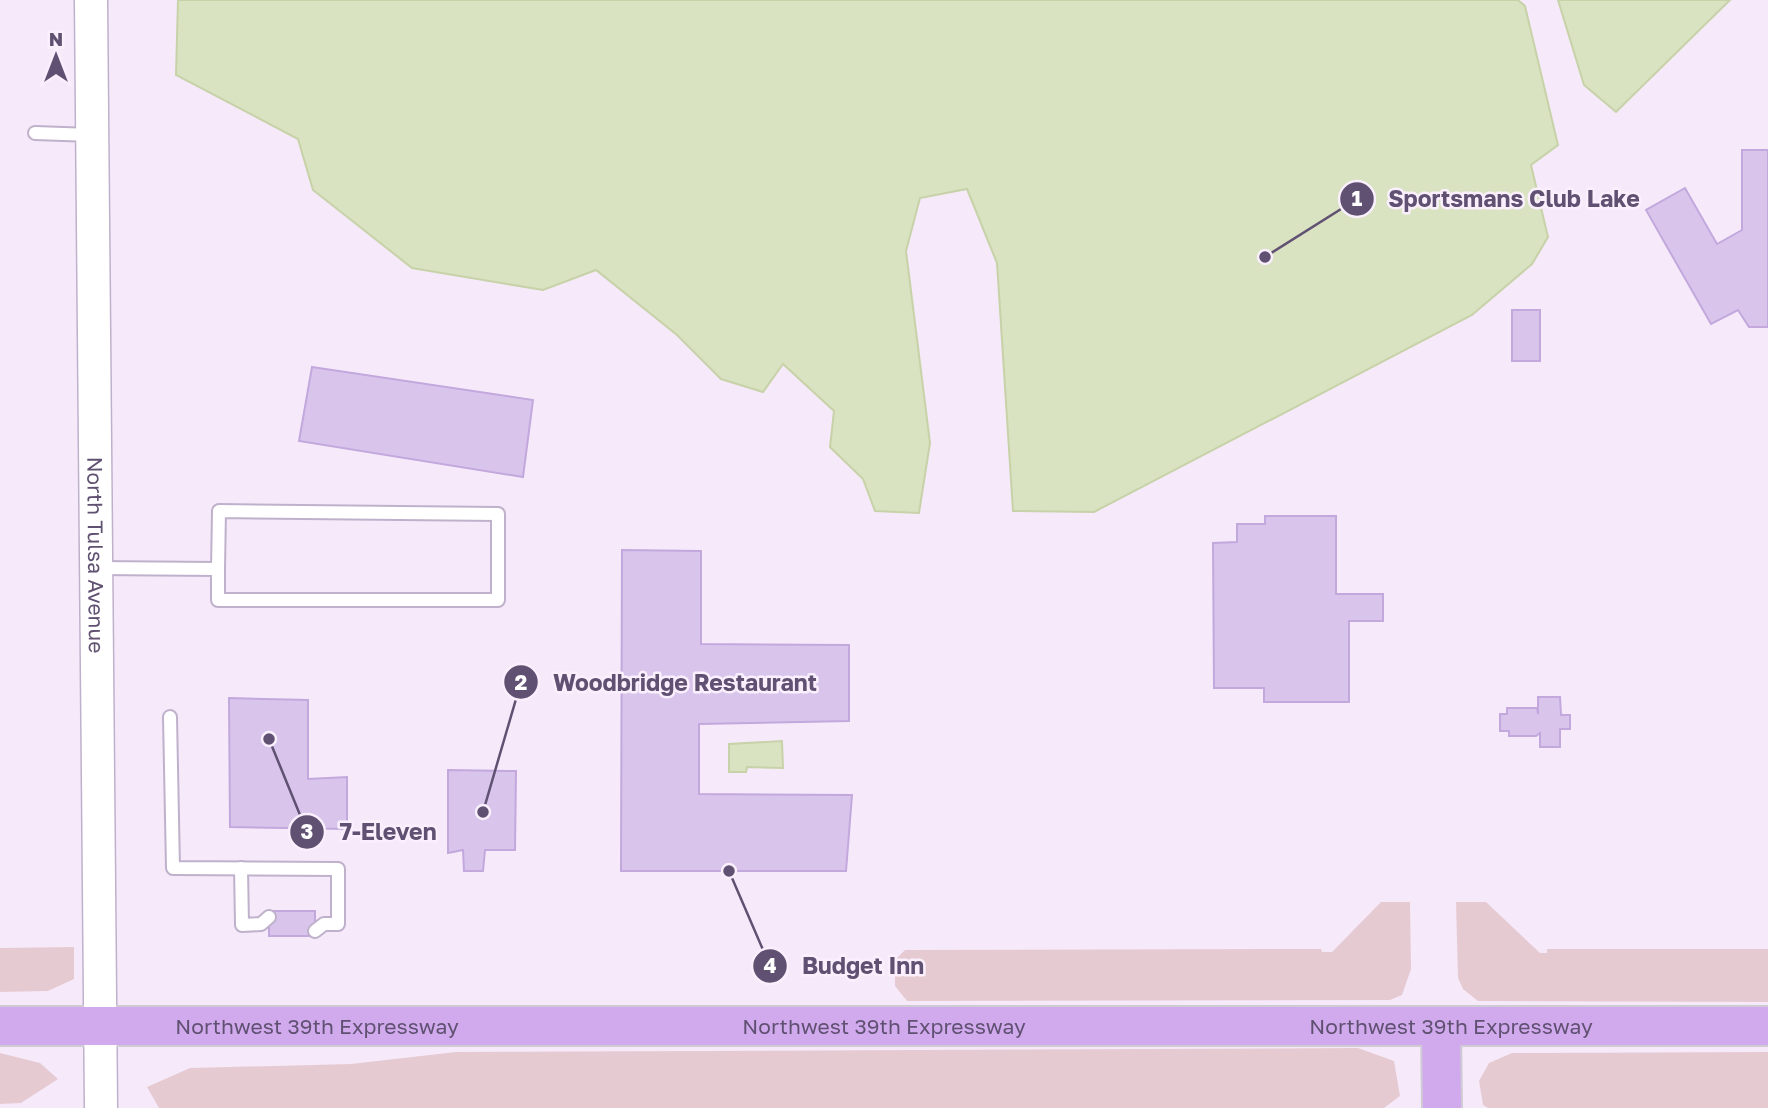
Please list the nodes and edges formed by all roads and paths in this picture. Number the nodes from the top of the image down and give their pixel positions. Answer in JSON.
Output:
{"nodes":[{"id":1,"x":91,"y":0,"type":"edge"},
{"id":2,"x":35,"y":133,"type":"dead end"},
{"id":3,"x":93,"y":135,"type":"junction"},
{"id":4,"x":95,"y":568,"type":"junction"},
{"id":5,"x":218,"y":569,"type":"junction"},
{"id":6,"x":170,"y":717,"type":"dead end"},
{"id":7,"x":241,"y":868,"type":"junction"},
{"id":8,"x":266,"y":924,"type":"dead end"},
{"id":9,"x":318,"y":924,"type":"dead end"},
{"id":10,"x":99,"y":1024,"type":"junction"},
{"id":11,"x":0,"y":1026,"type":"edge"},
{"id":12,"x":1768,"y":1026,"type":"edge"},
{"id":13,"x":1441,"y":1027,"type":"junction"},
{"id":14,"x":101,"y":1108,"type":"edge"},
{"id":15,"x":1443,"y":1108,"type":"edge"}],
"edges":[{"from":1,"to":3,"type":"street","name":"North Tulsa Avenue"},
{"from":2,"to":3,"type":"lane"},
{"from":3,"to":4,"type":"street","name":"North Tulsa Avenue"},
{"from":4,"to":5,"type":"lane"},
{"from":4,"to":10,"type":"street","name":"North Tulsa Avenue"},
{"from":5,"to":5,"type":"lane"},
{"from":6,"to":7,"type":"lane"},
{"from":7,"to":8,"type":"lane"},
{"from":7,"to":9,"type":"lane"},
{"from":10,"to":11,"type":"highway","name":"Northwest 39th Expressway"},
{"from":10,"to":13,"type":"highway","name":"Northwest 39th Expressway"},
{"from":10,"to":14,"type":"street","name":"North Tulsa Avenue"},
{"from":12,"to":13,"type":"highway","name":"Northwest 39th Expressway"},
{"from":13,"to":15,"type":"highway"}]}
